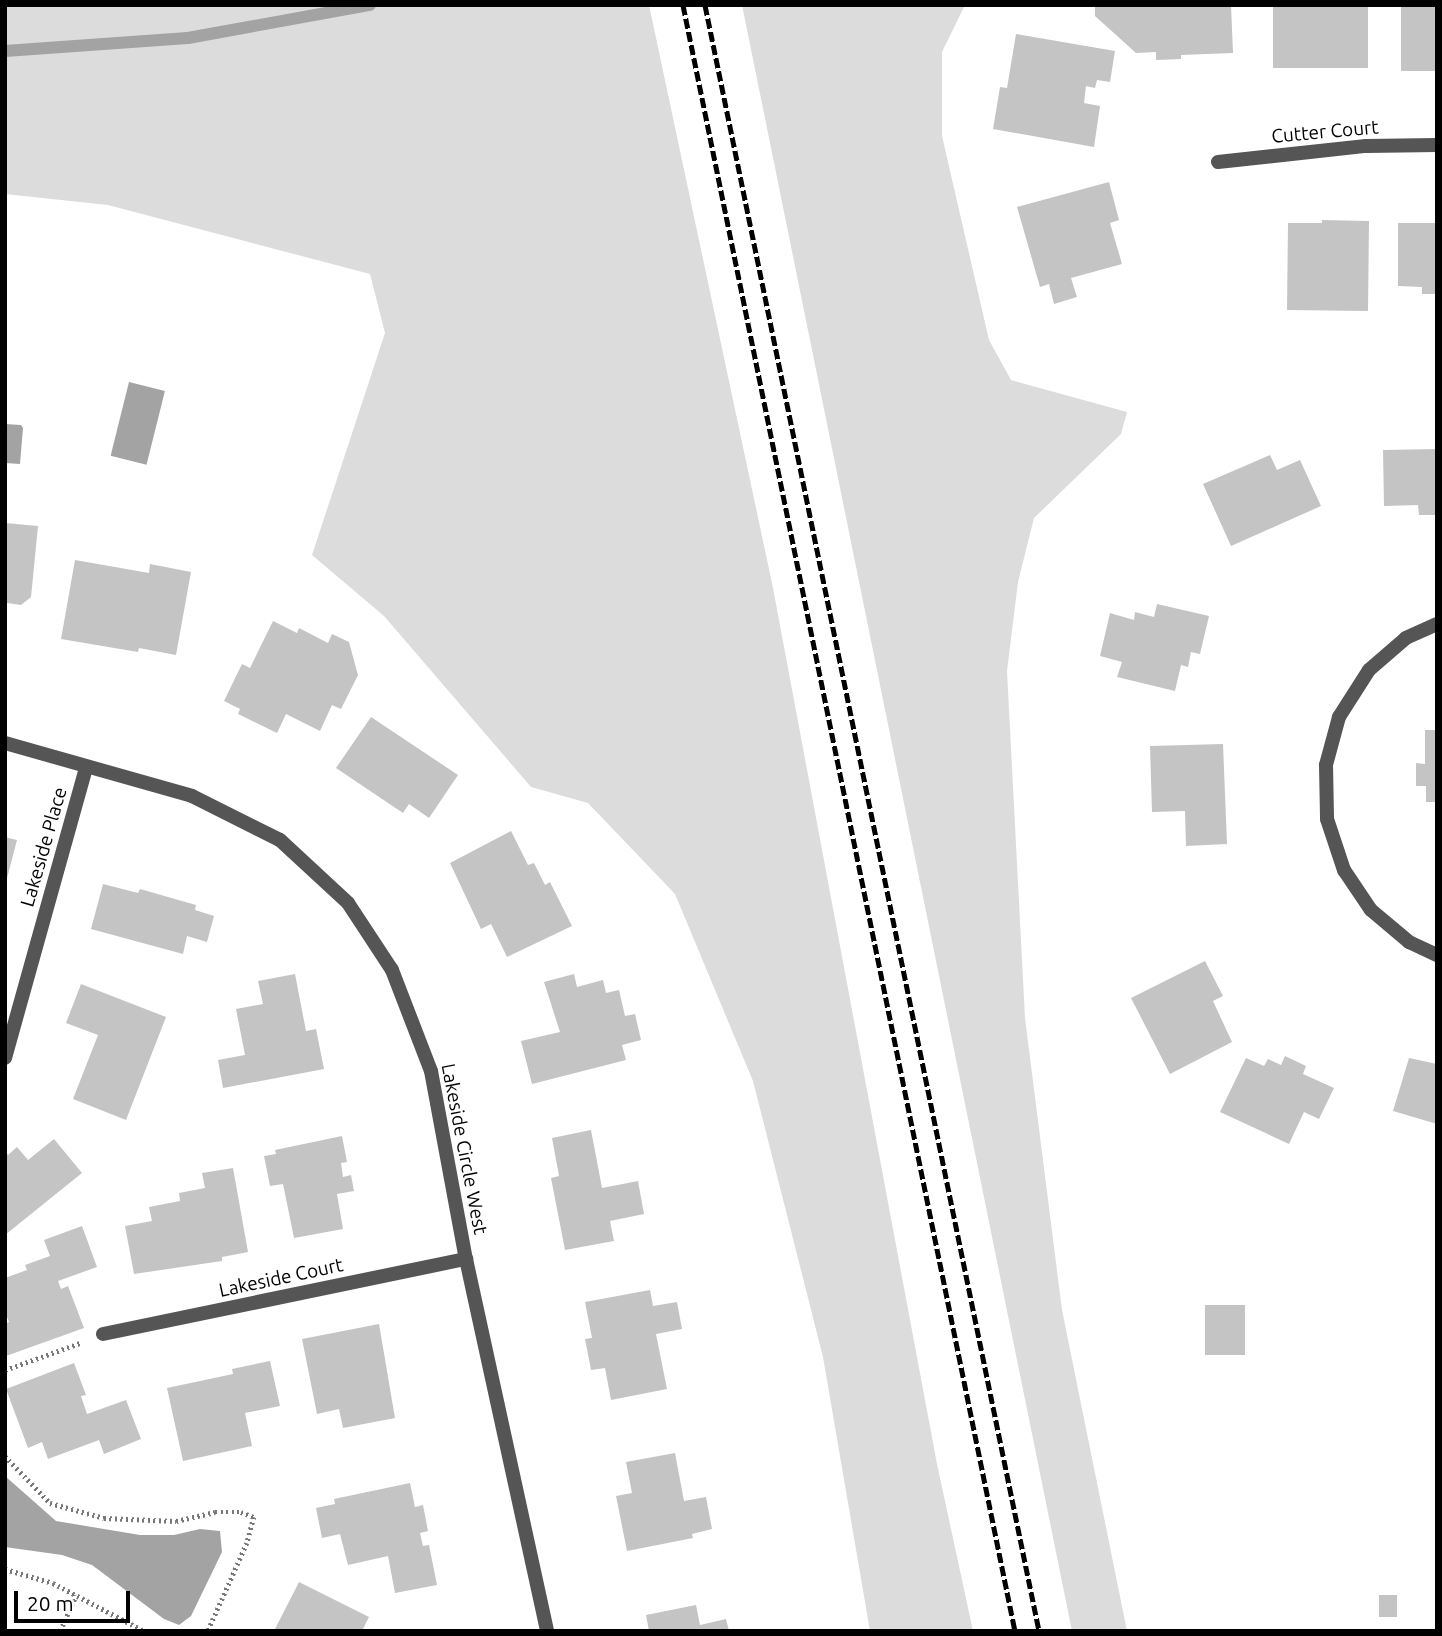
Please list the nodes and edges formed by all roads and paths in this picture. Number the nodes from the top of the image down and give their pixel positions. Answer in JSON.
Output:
{"nodes":[{"id":1,"x":1437,"y":145,"type":"edge"},
{"id":2,"x":1218,"y":162,"type":"dead end"},
{"id":3,"x":1437,"y":624,"type":"edge"},
{"id":4,"x":5,"y":743,"type":"edge"},
{"id":5,"x":86,"y":767,"type":"junction"},
{"id":6,"x":1437,"y":955,"type":"edge"},
{"id":7,"x":5,"y":1058,"type":"edge"},
{"id":8,"x":466,"y":1259,"type":"junction"},
{"id":9,"x":103,"y":1334,"type":"joint"},
{"id":10,"x":5,"y":1370,"type":"edge"},
{"id":11,"x":5,"y":1456,"type":"edge"},
{"id":12,"x":5,"y":1569,"type":"edge"},
{"id":13,"x":76,"y":1595,"type":"junction"},
{"id":14,"x":60,"y":1631,"type":"edge"},
{"id":15,"x":144,"y":1631,"type":"edge"},
{"id":16,"x":208,"y":1631,"type":"edge"},
{"id":17,"x":547,"y":1631,"type":"edge"}],
"edges":[{"from":1,"to":2,"type":"street","name":"Cutter Court"},
{"from":3,"to":6,"type":"street"},
{"from":4,"to":5,"type":"street","name":"Lakeside Circle West"},
{"from":5,"to":7,"type":"street","name":"Lakeside Place"},
{"from":5,"to":8,"type":"street","name":"Lakeside Circle West"},
{"from":8,"to":9,"type":"street","name":"Lakeside Court"},
{"from":8,"to":17,"type":"street","name":"Lakeside Circle West"},
{"from":9,"to":10,"type":"path"},
{"from":11,"to":16,"type":"path"},
{"from":12,"to":13,"type":"path"},
{"from":13,"to":14,"type":"path"},
{"from":13,"to":15,"type":"path"}]}
